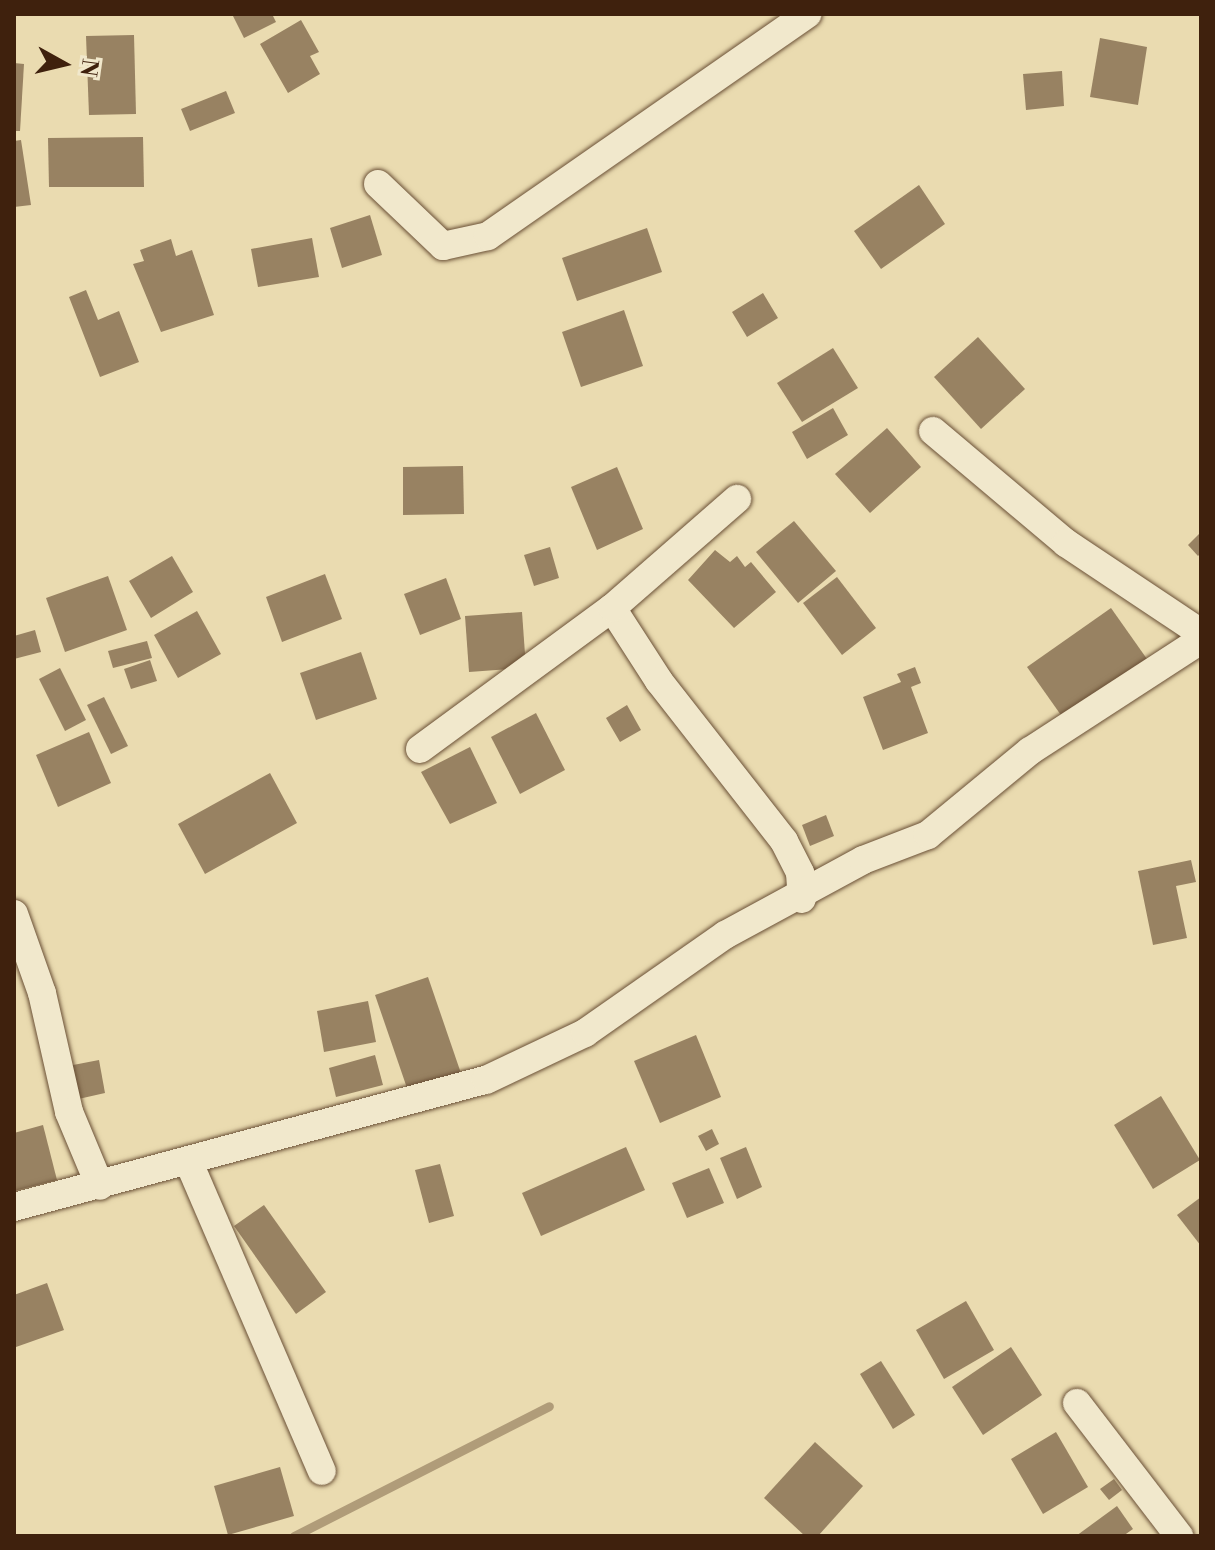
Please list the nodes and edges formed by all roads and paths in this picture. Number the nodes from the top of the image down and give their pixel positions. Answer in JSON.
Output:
{"nodes":[{"id":1,"x":807,"y":14,"type":"edge"},
{"id":2,"x":378,"y":184,"type":"dead end"},
{"id":3,"x":933,"y":431,"type":"dead end"},
{"id":4,"x":737,"y":499,"type":"dead end"},
{"id":5,"x":612,"y":608,"type":"junction"},
{"id":6,"x":1201,"y":633,"type":"edge"},
{"id":7,"x":1201,"y":640,"type":"edge"},
{"id":8,"x":420,"y":749,"type":"dead end"},
{"id":9,"x":802,"y":899,"type":"junction"},
{"id":10,"x":14,"y":914,"type":"edge"},
{"id":11,"x":190,"y":1165,"type":"junction"},
{"id":12,"x":100,"y":1186,"type":"junction"},
{"id":13,"x":14,"y":1207,"type":"edge"},
{"id":14,"x":1077,"y":1403,"type":"dead end"},
{"id":15,"x":322,"y":1471,"type":"dead end"},
{"id":16,"x":1179,"y":1536,"type":"edge"}],
"edges":[{"from":1,"to":2,"type":"street"},
{"from":3,"to":6,"type":"street"},
{"from":4,"to":5,"type":"street"},
{"from":5,"to":8,"type":"street"},
{"from":5,"to":9,"type":"street"},
{"from":7,"to":9,"type":"street"},
{"from":9,"to":11,"type":"street"},
{"from":10,"to":12,"type":"street"},
{"from":11,"to":12,"type":"street"},
{"from":11,"to":15,"type":"street"},
{"from":12,"to":13,"type":"street"},
{"from":14,"to":16,"type":"street"}]}
